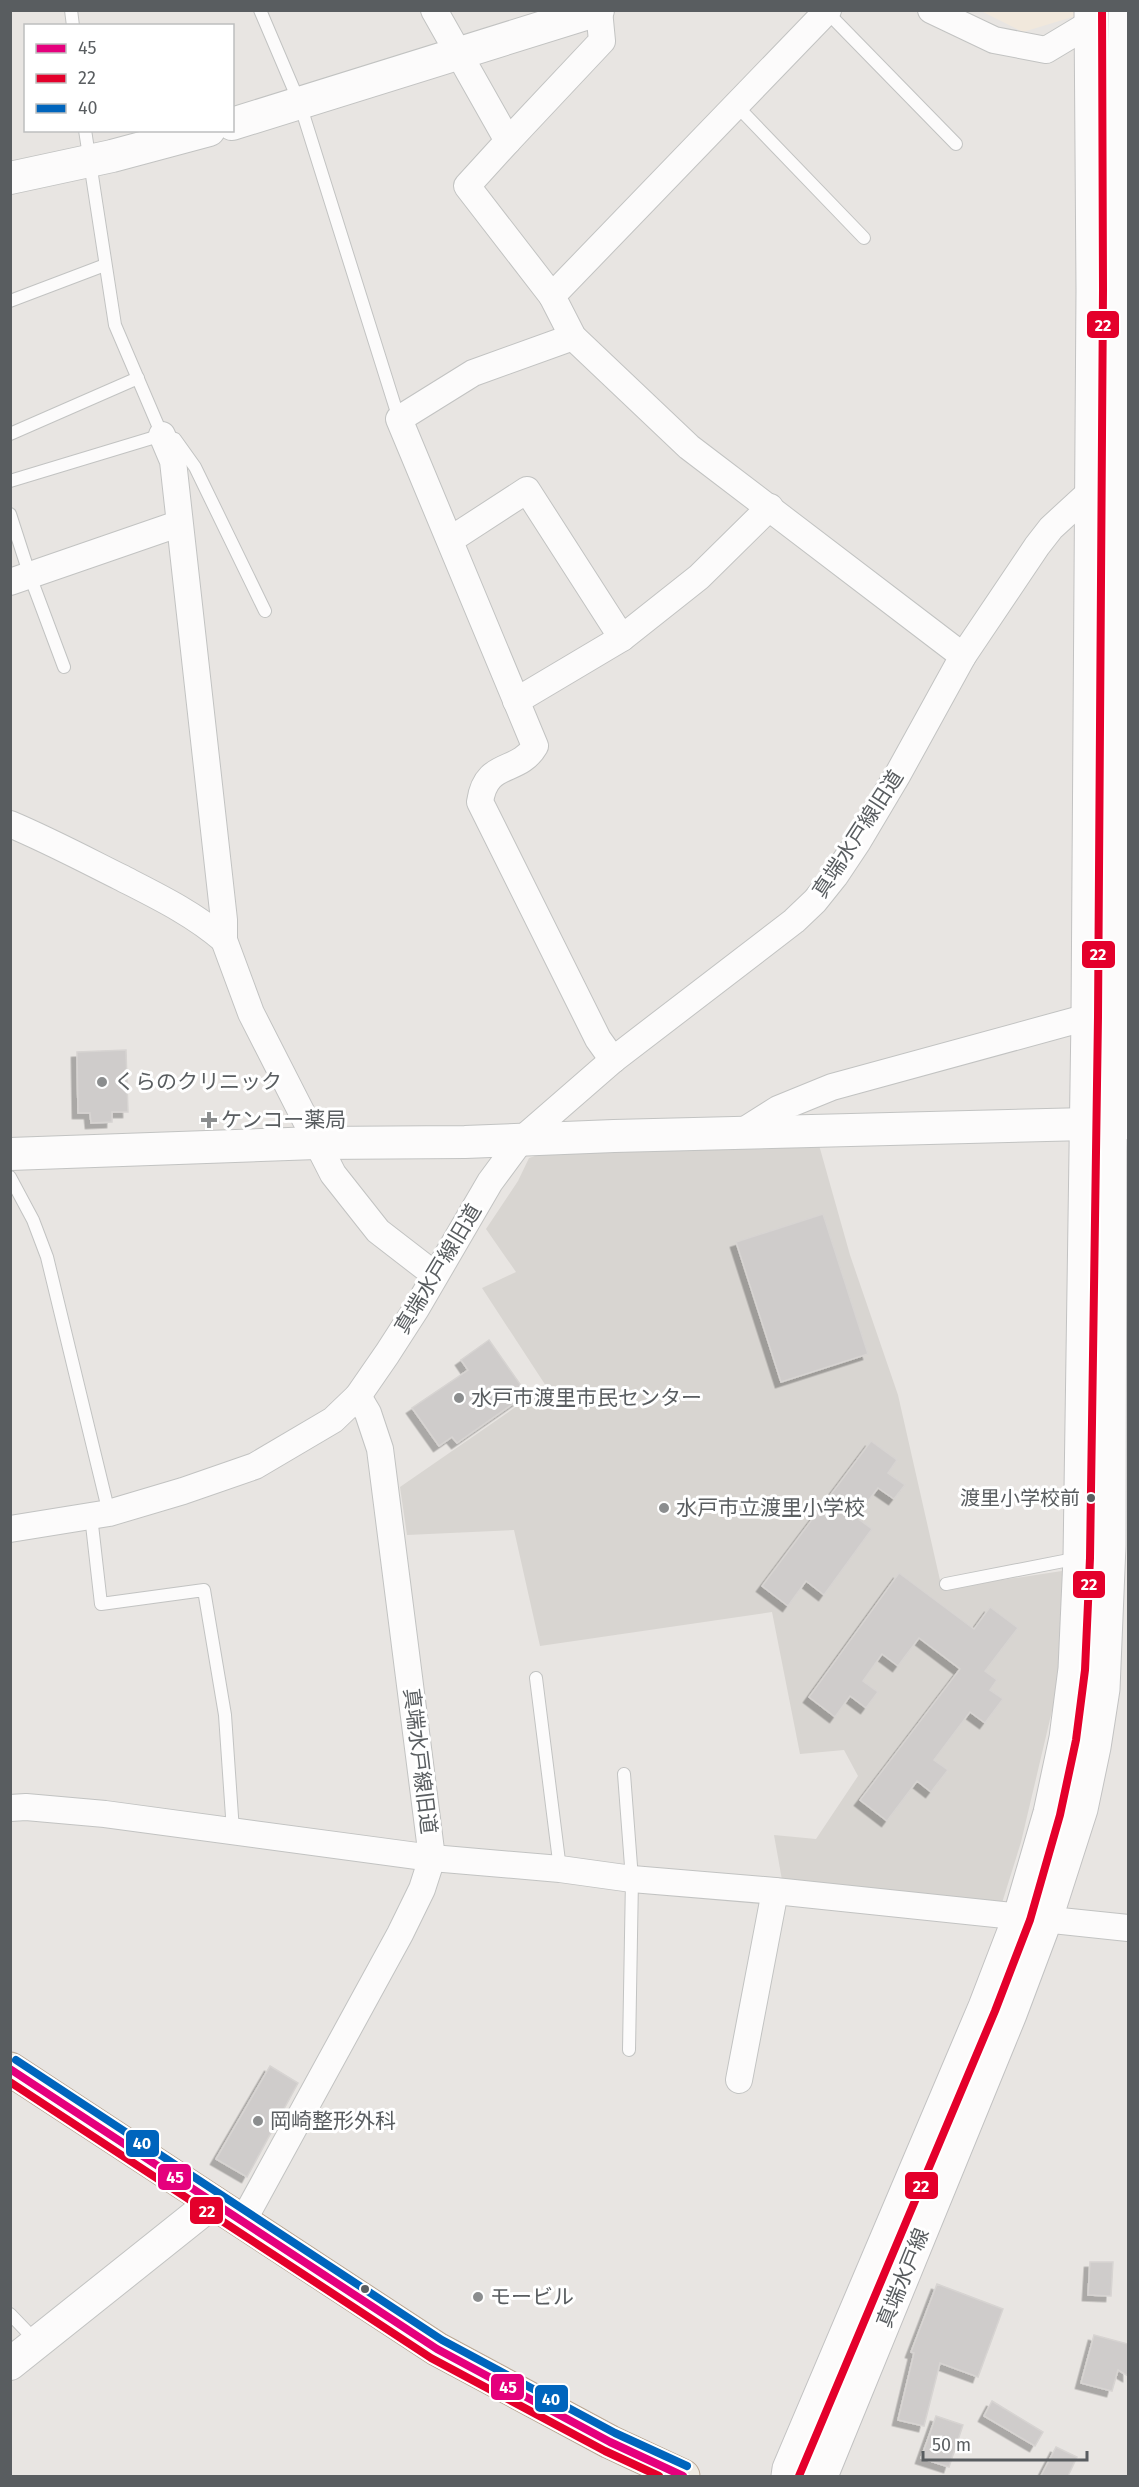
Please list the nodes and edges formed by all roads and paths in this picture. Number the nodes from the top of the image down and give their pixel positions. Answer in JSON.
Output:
{"nodes":[{"id":1,"x":260,"y":10,"type":"edge"},
{"id":2,"x":434,"y":10,"type":"edge"},
{"id":3,"x":598,"y":10,"type":"edge"},
{"id":4,"x":931,"y":10,"type":"edge"},
{"id":5,"x":1125,"y":10,"type":"edge"},
{"id":6,"x":827,"y":11,"type":"edge"},
{"id":7,"x":1091,"y":17,"type":"edge"},
{"id":8,"x":459,"y":54,"type":"junction"},
{"id":9,"x":300,"y":104,"type":"junction"},
{"id":10,"x":735,"y":104,"type":"junction"},
{"id":11,"x":234,"y":123,"type":"edge"},
{"id":12,"x":194,"y":132,"type":"edge"},
{"id":13,"x":508,"y":141,"type":"junction"},
{"id":14,"x":956,"y":144,"type":"dead end"},
{"id":15,"x":87,"y":146,"type":"edge"},
{"id":16,"x":10,"y":178,"type":"edge"},
{"id":17,"x":864,"y":238,"type":"dead end"},
{"id":18,"x":105,"y":265,"type":"junction"},
{"id":19,"x":552,"y":296,"type":"junction"},
{"id":20,"x":10,"y":301,"type":"edge"},
{"id":21,"x":573,"y":337,"type":"junction"},
{"id":22,"x":138,"y":378,"type":"junction"},
{"id":23,"x":399,"y":419,"type":"junction"},
{"id":24,"x":10,"y":434,"type":"edge"},
{"id":25,"x":162,"y":435,"type":"junction"},
{"id":26,"x":1123,"y":463,"type":"edge"},
{"id":27,"x":10,"y":481,"type":"edge"},
{"id":28,"x":1091,"y":490,"type":"junction"},
{"id":29,"x":770,"y":507,"type":"junction"},
{"id":30,"x":10,"y":514,"type":"edge"},
{"id":31,"x":178,"y":524,"type":"junction"},
{"id":32,"x":450,"y":540,"type":"junction"},
{"id":33,"x":20,"y":579,"type":"edge"},
{"id":34,"x":265,"y":611,"type":"dead end"},
{"id":35,"x":622,"y":639,"type":"junction"},
{"id":36,"x":963,"y":656,"type":"junction"},
{"id":37,"x":64,"y":667,"type":"dead end"},
{"id":38,"x":516,"y":701,"type":"junction"},
{"id":39,"x":10,"y":824,"type":"edge"},
{"id":40,"x":224,"y":940,"type":"junction"},
{"id":41,"x":1109,"y":1014,"type":"edge"},
{"id":42,"x":613,"y":1060,"type":"junction"},
{"id":43,"x":1108,"y":1124,"type":"edge"},
{"id":44,"x":740,"y":1133,"type":"junction"},
{"id":45,"x":521,"y":1140,"type":"junction"},
{"id":46,"x":316,"y":1143,"type":"junction"},
{"id":47,"x":10,"y":1154,"type":"edge"},
{"id":48,"x":10,"y":1177,"type":"edge"},
{"id":49,"x":435,"y":1275,"type":"junction"},
{"id":50,"x":358,"y":1396,"type":"junction"},
{"id":51,"x":100,"y":1515,"type":"junction"},
{"id":52,"x":10,"y":1529,"type":"edge"},
{"id":53,"x":1106,"y":1551,"type":"edge"},
{"id":54,"x":946,"y":1584,"type":"dead end"},
{"id":55,"x":537,"y":1678,"type":"dead end"},
{"id":56,"x":624,"y":1774,"type":"dead end"},
{"id":57,"x":10,"y":1808,"type":"edge"},
{"id":58,"x":233,"y":1831,"type":"junction"},
{"id":59,"x":432,"y":1858,"type":"junction"},
{"id":60,"x":561,"y":1869,"type":"junction"},
{"id":61,"x":632,"y":1879,"type":"junction"},
{"id":62,"x":775,"y":1891,"type":"junction"},
{"id":63,"x":1033,"y":1917,"type":"junction"},
{"id":64,"x":1128,"y":1928,"type":"edge"},
{"id":65,"x":629,"y":2050,"type":"dead end"},
{"id":66,"x":10,"y":2069,"type":"edge"},
{"id":67,"x":740,"y":2080,"type":"dead end"},
{"id":68,"x":213,"y":2202,"type":"junction"},
{"id":69,"x":243,"y":2221,"type":"junction"},
{"id":70,"x":10,"y":2314,"type":"edge"},
{"id":71,"x":37,"y":2342,"type":"junction"},
{"id":72,"x":10,"y":2364,"type":"edge"},
{"id":73,"x":683,"y":2476,"type":"edge"},
{"id":74,"x":788,"y":2476,"type":"edge"},
{"id":75,"x":821,"y":2476,"type":"edge"}],
"edges":[{"from":1,"to":9,"type":"lane"},
{"from":2,"to":8,"type":"street"},
{"from":3,"to":8,"type":"street"},
{"from":3,"to":13,"type":"street"},
{"from":4,"to":7,"type":"street"},
{"from":5,"to":26,"type":"main road","name":"真端水戸線"},
{"from":6,"to":10,"type":"street"},
{"from":6,"to":14,"type":"lane"},
{"from":7,"to":28,"type":"main road","name":"真端水戸線"},
{"from":8,"to":9,"type":"street"},
{"from":8,"to":13,"type":"street"},
{"from":9,"to":11,"type":"street"},
{"from":9,"to":23,"type":"lane"},
{"from":10,"to":17,"type":"lane"},
{"from":10,"to":19,"type":"street"},
{"from":12,"to":15,"type":"street"},
{"from":13,"to":19,"type":"street"},
{"from":15,"to":16,"type":"street"},
{"from":15,"to":18,"type":"lane"},
{"from":18,"to":20,"type":"lane"},
{"from":18,"to":22,"type":"lane"},
{"from":19,"to":21,"type":"street"},
{"from":21,"to":23,"type":"street"},
{"from":21,"to":29,"type":"street"},
{"from":22,"to":24,"type":"lane"},
{"from":22,"to":25,"type":"lane"},
{"from":23,"to":32,"type":"street"},
{"from":25,"to":27,"type":"lane"},
{"from":25,"to":31,"type":"street"},
{"from":25,"to":34,"type":"lane"},
{"from":26,"to":28,"type":"street","name":"真端水戸線旧道"},
{"from":26,"to":41,"type":"main road","name":"真端水戸線"},
{"from":28,"to":36,"type":"street","name":"真端水戸線旧道"},
{"from":28,"to":41,"type":"main road","name":"真端水戸線"},
{"from":29,"to":35,"type":"street"},
{"from":29,"to":36,"type":"street"},
{"from":30,"to":33,"type":"lane"},
{"from":31,"to":33,"type":"street"},
{"from":31,"to":40,"type":"street"},
{"from":32,"to":35,"type":"street"},
{"from":32,"to":38,"type":"street"},
{"from":33,"to":37,"type":"lane"},
{"from":35,"to":38,"type":"street"},
{"from":36,"to":42,"type":"street","name":"真端水戸線旧道"},
{"from":38,"to":42,"type":"street"},
{"from":39,"to":40,"type":"street"},
{"from":40,"to":46,"type":"street"},
{"from":41,"to":43,"type":"main road","name":"真端水戸線"},
{"from":41,"to":44,"type":"street"},
{"from":42,"to":45,"type":"street","name":"真端水戸線旧道"},
{"from":43,"to":44,"type":"street"},
{"from":43,"to":53,"type":"main road","name":"真端水戸線"},
{"from":44,"to":45,"type":"street"},
{"from":45,"to":46,"type":"street"},
{"from":45,"to":49,"type":"street","name":"真端水戸線旧道"},
{"from":46,"to":47,"type":"street"},
{"from":46,"to":49,"type":"street"},
{"from":48,"to":51,"type":"lane"},
{"from":49,"to":50,"type":"street","name":"真端水戸線旧道"},
{"from":50,"to":51,"type":"street"},
{"from":50,"to":59,"type":"street","name":"真端水戸線旧道"},
{"from":51,"to":52,"type":"street"},
{"from":51,"to":58,"type":"lane"},
{"from":53,"to":54,"type":"lane"},
{"from":53,"to":63,"type":"main road","name":"真端水戸線"},
{"from":55,"to":60,"type":"lane"},
{"from":56,"to":61,"type":"lane"},
{"from":57,"to":58,"type":"street"},
{"from":58,"to":59,"type":"street"},
{"from":59,"to":60,"type":"street"},
{"from":59,"to":69,"type":"street","name":"真端水戸線旧道"},
{"from":60,"to":61,"type":"street"},
{"from":61,"to":62,"type":"street"},
{"from":61,"to":65,"type":"lane"},
{"from":62,"to":63,"type":"street"},
{"from":62,"to":67,"type":"street"},
{"from":63,"to":64,"type":"street"},
{"from":63,"to":74,"type":"main road","name":"真端水戸線"},
{"from":63,"to":75,"type":"main road","name":"真端水戸線"},
{"from":66,"to":68,"type":"highway"},
{"from":68,"to":69,"type":"highway"},
{"from":68,"to":71,"type":"street"},
{"from":69,"to":73,"type":"highway"},
{"from":70,"to":71,"type":"lane"},
{"from":71,"to":72,"type":"street"}]}
